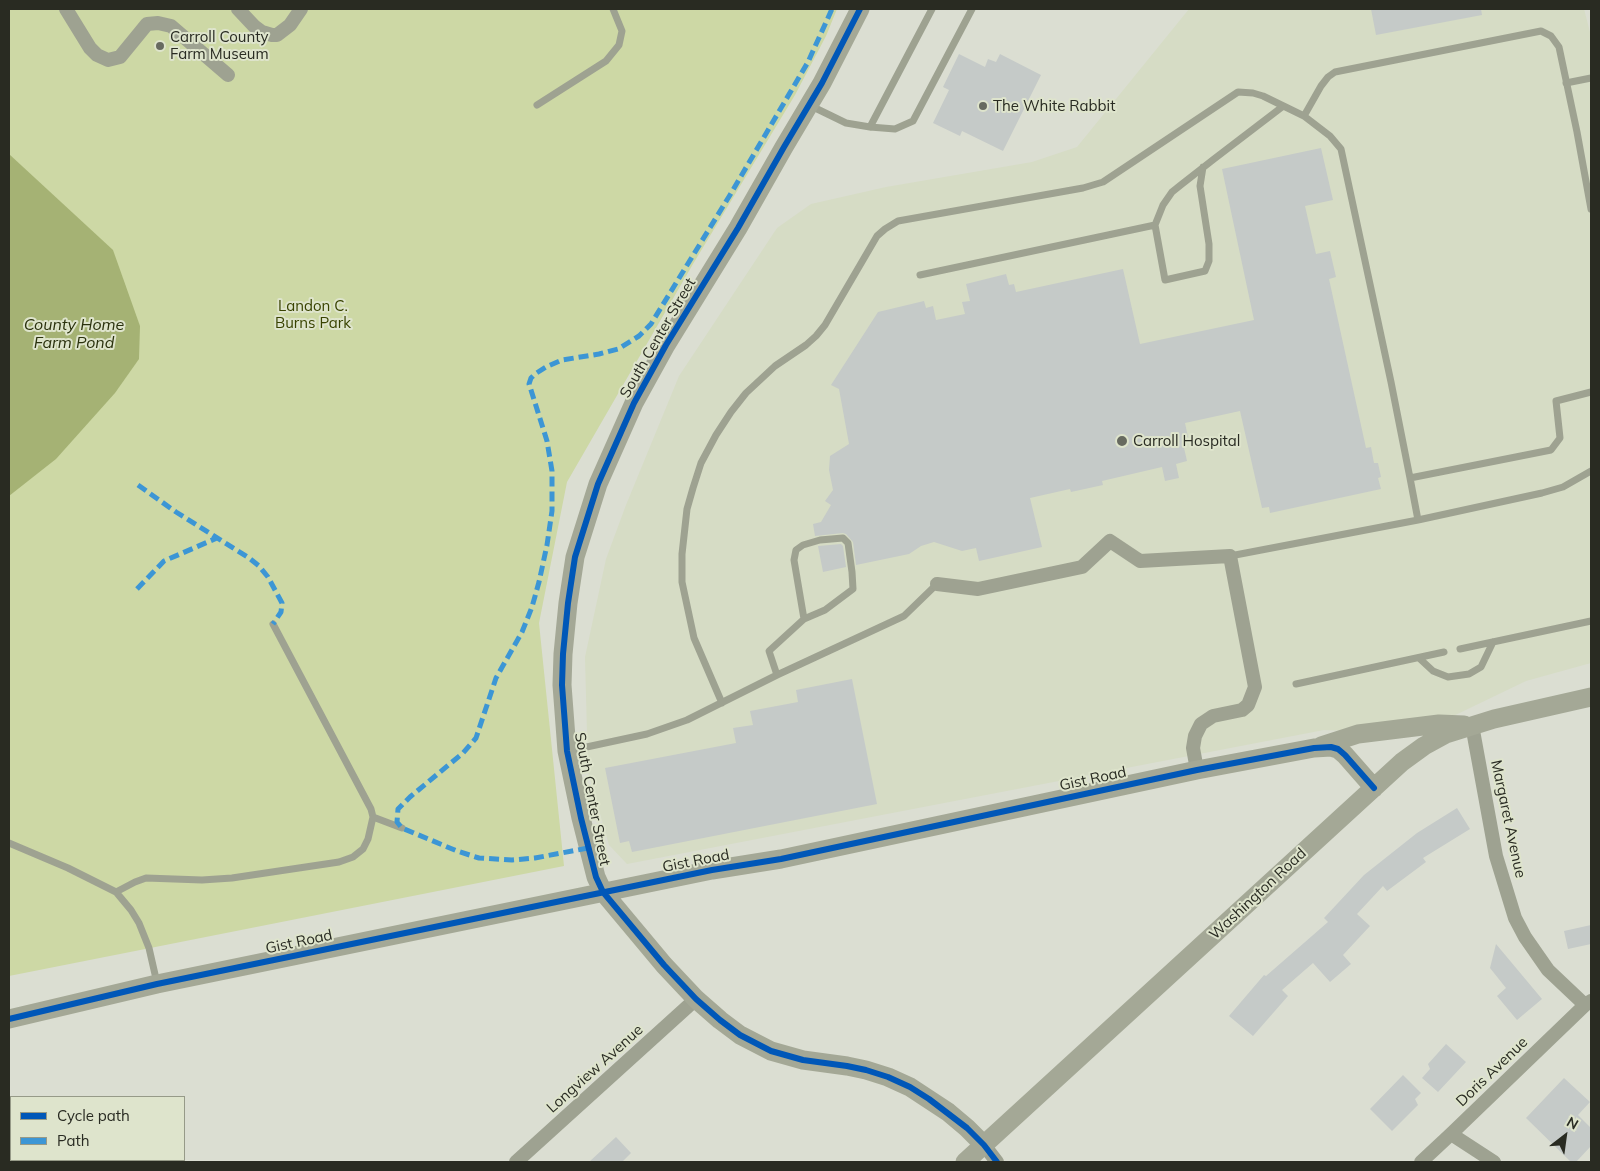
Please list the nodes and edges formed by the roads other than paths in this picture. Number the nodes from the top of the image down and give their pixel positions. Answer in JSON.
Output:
{"nodes":[{"id":1,"x":66,"y":9,"type":"edge"},
{"id":2,"x":238,"y":9,"type":"edge"},
{"id":3,"x":301,"y":9,"type":"edge"},
{"id":4,"x":613,"y":9,"type":"edge"},
{"id":5,"x":860,"y":9,"type":"edge"},
{"id":6,"x":932,"y":9,"type":"edge"},
{"id":7,"x":972,"y":9,"type":"edge"},
{"id":8,"x":228,"y":75,"type":"dead end"},
{"id":9,"x":1591,"y":78,"type":"edge"},
{"id":10,"x":1566,"y":83,"type":"junction"},
{"id":11,"x":537,"y":105,"type":"dead end"},
{"id":12,"x":808,"y":105,"type":"junction"},
{"id":13,"x":1282,"y":107,"type":"junction"},
{"id":14,"x":1304,"y":116,"type":"junction"},
{"id":15,"x":870,"y":127,"type":"junction"},
{"id":16,"x":1203,"y":167,"type":"junction"},
{"id":17,"x":1591,"y":209,"type":"edge"},
{"id":18,"x":1155,"y":225,"type":"junction"},
{"id":19,"x":920,"y":275,"type":"dead end"},
{"id":20,"x":1591,"y":393,"type":"edge"},
{"id":21,"x":1591,"y":471,"type":"edge"},
{"id":22,"x":1410,"y":478,"type":"junction"},
{"id":23,"x":1418,"y":520,"type":"junction"},
{"id":24,"x":1230,"y":556,"type":"junction"},
{"id":25,"x":938,"y":584,"type":"joint"},
{"id":26,"x":804,"y":619,"type":"junction"},
{"id":27,"x":1591,"y":621,"type":"edge"},
{"id":28,"x":273,"y":624,"type":"dead end"},
{"id":29,"x":1493,"y":642,"type":"junction"},
{"id":30,"x":1460,"y":649,"type":"dead end"},
{"id":31,"x":1444,"y":652,"type":"dead end"},
{"id":32,"x":1419,"y":658,"type":"junction"},
{"id":33,"x":777,"y":674,"type":"junction"},
{"id":34,"x":1296,"y":684,"type":"dead end"},
{"id":35,"x":1591,"y":697,"type":"edge"},
{"id":36,"x":722,"y":703,"type":"junction"},
{"id":37,"x":1472,"y":725,"type":"junction"},
{"id":38,"x":1314,"y":748,"type":"junction"},
{"id":39,"x":567,"y":751,"type":"junction"},
{"id":40,"x":1197,"y":770,"type":"junction"},
{"id":41,"x":1374,"y":788,"type":"junction"},
{"id":42,"x":373,"y":817,"type":"junction"},
{"id":43,"x":402,"y":828,"type":"dead end"},
{"id":44,"x":9,"y":843,"type":"edge"},
{"id":45,"x":116,"y":892,"type":"junction"},
{"id":46,"x":603,"y":892,"type":"junction"},
{"id":47,"x":157,"y":984,"type":"junction"},
{"id":48,"x":696,"y":999,"type":"junction"},
{"id":49,"x":1588,"y":1003,"type":"edge"},
{"id":50,"x":9,"y":1019,"type":"edge"},
{"id":51,"x":1452,"y":1134,"type":"junction"},
{"id":52,"x":984,"y":1145,"type":"junction"},
{"id":53,"x":516,"y":1162,"type":"edge"},
{"id":54,"x":965,"y":1162,"type":"edge"},
{"id":55,"x":998,"y":1162,"type":"edge"},
{"id":56,"x":1421,"y":1162,"type":"edge"},
{"id":57,"x":1494,"y":1162,"type":"edge"}],
"edges":[{"from":1,"to":8,"type":"street"},
{"from":2,"to":3,"type":"street"},
{"from":4,"to":11,"type":"lane"},
{"from":5,"to":12,"type":"street","name":"South Center Street"},
{"from":6,"to":15,"type":"lane"},
{"from":7,"to":15,"type":"lane"},
{"from":9,"to":10,"type":"lane"},
{"from":10,"to":14,"type":"lane"},
{"from":10,"to":17,"type":"lane"},
{"from":12,"to":15,"type":"lane"},
{"from":12,"to":39,"type":"street","name":"South Center Street"},
{"from":13,"to":14,"type":"lane"},
{"from":13,"to":16,"type":"lane"},
{"from":13,"to":36,"type":"lane"},
{"from":14,"to":22,"type":"lane"},
{"from":16,"to":18,"type":"lane"},
{"from":16,"to":18,"type":"lane"},
{"from":18,"to":19,"type":"lane"},
{"from":20,"to":22,"type":"lane"},
{"from":21,"to":23,"type":"lane"},
{"from":22,"to":23,"type":"lane"},
{"from":23,"to":24,"type":"lane"},
{"from":24,"to":25,"type":"street"},
{"from":24,"to":40,"type":"street"},
{"from":25,"to":33,"type":"lane"},
{"from":26,"to":26,"type":"lane"},
{"from":26,"to":33,"type":"lane"},
{"from":27,"to":29,"type":"lane"},
{"from":28,"to":42,"type":"lane"},
{"from":29,"to":30,"type":"lane"},
{"from":29,"to":32,"type":"lane"},
{"from":31,"to":32,"type":"lane"},
{"from":32,"to":34,"type":"lane"},
{"from":33,"to":36,"type":"lane"},
{"from":35,"to":37,"type":"street","name":"Washington Road"},
{"from":36,"to":39,"type":"lane"},
{"from":37,"to":38,"type":"street"},
{"from":37,"to":41,"type":"street","name":"Washington Road"},
{"from":37,"to":49,"type":"street","name":"Margaret Avenue"},
{"from":38,"to":40,"type":"street","name":"Gist Road"},
{"from":38,"to":41,"type":"street","name":"Gist Road"},
{"from":39,"to":46,"type":"street","name":"South Center Street"},
{"from":40,"to":46,"type":"street","name":"Gist Road"},
{"from":41,"to":52,"type":"street","name":"Washington Road"},
{"from":42,"to":43,"type":"lane"},
{"from":42,"to":45,"type":"lane"},
{"from":44,"to":45,"type":"lane"},
{"from":45,"to":47,"type":"lane"},
{"from":46,"to":47,"type":"street","name":"Gist Road"},
{"from":46,"to":48,"type":"street","name":"South Center Street"},
{"from":47,"to":50,"type":"street","name":"Gist Road"},
{"from":48,"to":52,"type":"street","name":"South Center Street"},
{"from":48,"to":53,"type":"street","name":"Longview Avenue"},
{"from":49,"to":51,"type":"street","name":"Doris Avenue"},
{"from":51,"to":56,"type":"street","name":"Doris Avenue"},
{"from":51,"to":57,"type":"street"},
{"from":52,"to":54,"type":"street","name":"Washington Road"},
{"from":52,"to":55,"type":"street"}]}
